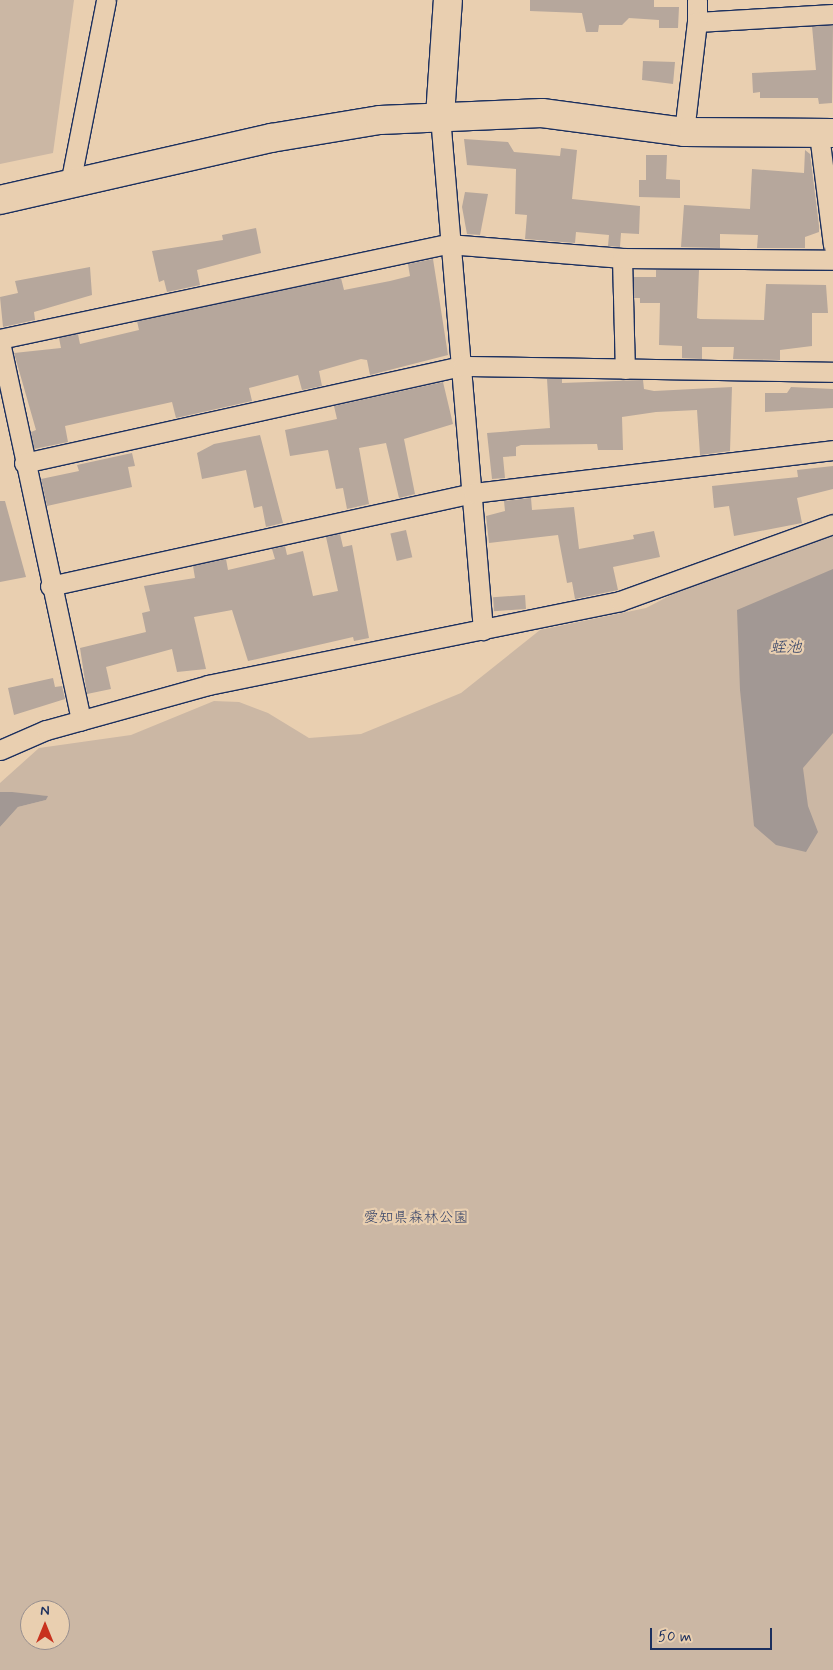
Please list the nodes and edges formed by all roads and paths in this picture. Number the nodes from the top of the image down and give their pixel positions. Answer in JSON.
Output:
{"nodes":[{"id":1,"x":106,"y":0,"type":"edge"},
{"id":2,"x":448,"y":0,"type":"edge"},
{"id":3,"x":697,"y":0,"type":"edge"},
{"id":4,"x":833,"y":14,"type":"edge"},
{"id":5,"x":697,"y":22,"type":"junction"},
{"id":6,"x":440,"y":116,"type":"junction"},
{"id":7,"x":684,"y":132,"type":"junction"},
{"id":8,"x":826,"y":134,"type":"edge"},
{"id":9,"x":70,"y":184,"type":"junction"},
{"id":10,"x":0,"y":200,"type":"edge"},
{"id":11,"x":448,"y":244,"type":"junction"},
{"id":12,"x":833,"y":245,"type":"edge"},
{"id":13,"x":622,"y":258,"type":"junction"},
{"id":14,"x":833,"y":260,"type":"edge"},
{"id":15,"x":0,"y":340,"type":"edge"},
{"id":16,"x":462,"y":366,"type":"junction"},
{"id":17,"x":625,"y":369,"type":"junction"},
{"id":18,"x":833,"y":372,"type":"edge"},
{"id":19,"x":833,"y":450,"type":"edge"},
{"id":20,"x":24,"y":463,"type":"junction"},
{"id":21,"x":473,"y":493,"type":"junction"},
{"id":22,"x":833,"y":524,"type":"edge"},
{"id":23,"x":50,"y":586,"type":"junction"},
{"id":24,"x":483,"y":630,"type":"junction"},
{"id":25,"x":81,"y":720,"type":"junction"},
{"id":26,"x":0,"y":750,"type":"edge"}],
"edges":[{"from":1,"to":9,"type":"street"},
{"from":2,"to":6,"type":"street"},
{"from":3,"to":5,"type":"street"},
{"from":4,"to":5,"type":"street"},
{"from":5,"to":7,"type":"street"},
{"from":6,"to":7,"type":"street"},
{"from":6,"to":9,"type":"street"},
{"from":6,"to":11,"type":"street"},
{"from":7,"to":8,"type":"street"},
{"from":8,"to":12,"type":"street"},
{"from":9,"to":10,"type":"street"},
{"from":11,"to":13,"type":"street"},
{"from":11,"to":15,"type":"street"},
{"from":11,"to":16,"type":"street"},
{"from":13,"to":14,"type":"street"},
{"from":13,"to":17,"type":"street"},
{"from":15,"to":20,"type":"street"},
{"from":16,"to":17,"type":"street"},
{"from":16,"to":20,"type":"street"},
{"from":16,"to":21,"type":"street"},
{"from":17,"to":18,"type":"street"},
{"from":19,"to":21,"type":"street"},
{"from":20,"to":23,"type":"street"},
{"from":21,"to":23,"type":"street"},
{"from":21,"to":24,"type":"street"},
{"from":22,"to":24,"type":"street"},
{"from":23,"to":25,"type":"street"},
{"from":24,"to":25,"type":"street"},
{"from":25,"to":26,"type":"street"}]}
